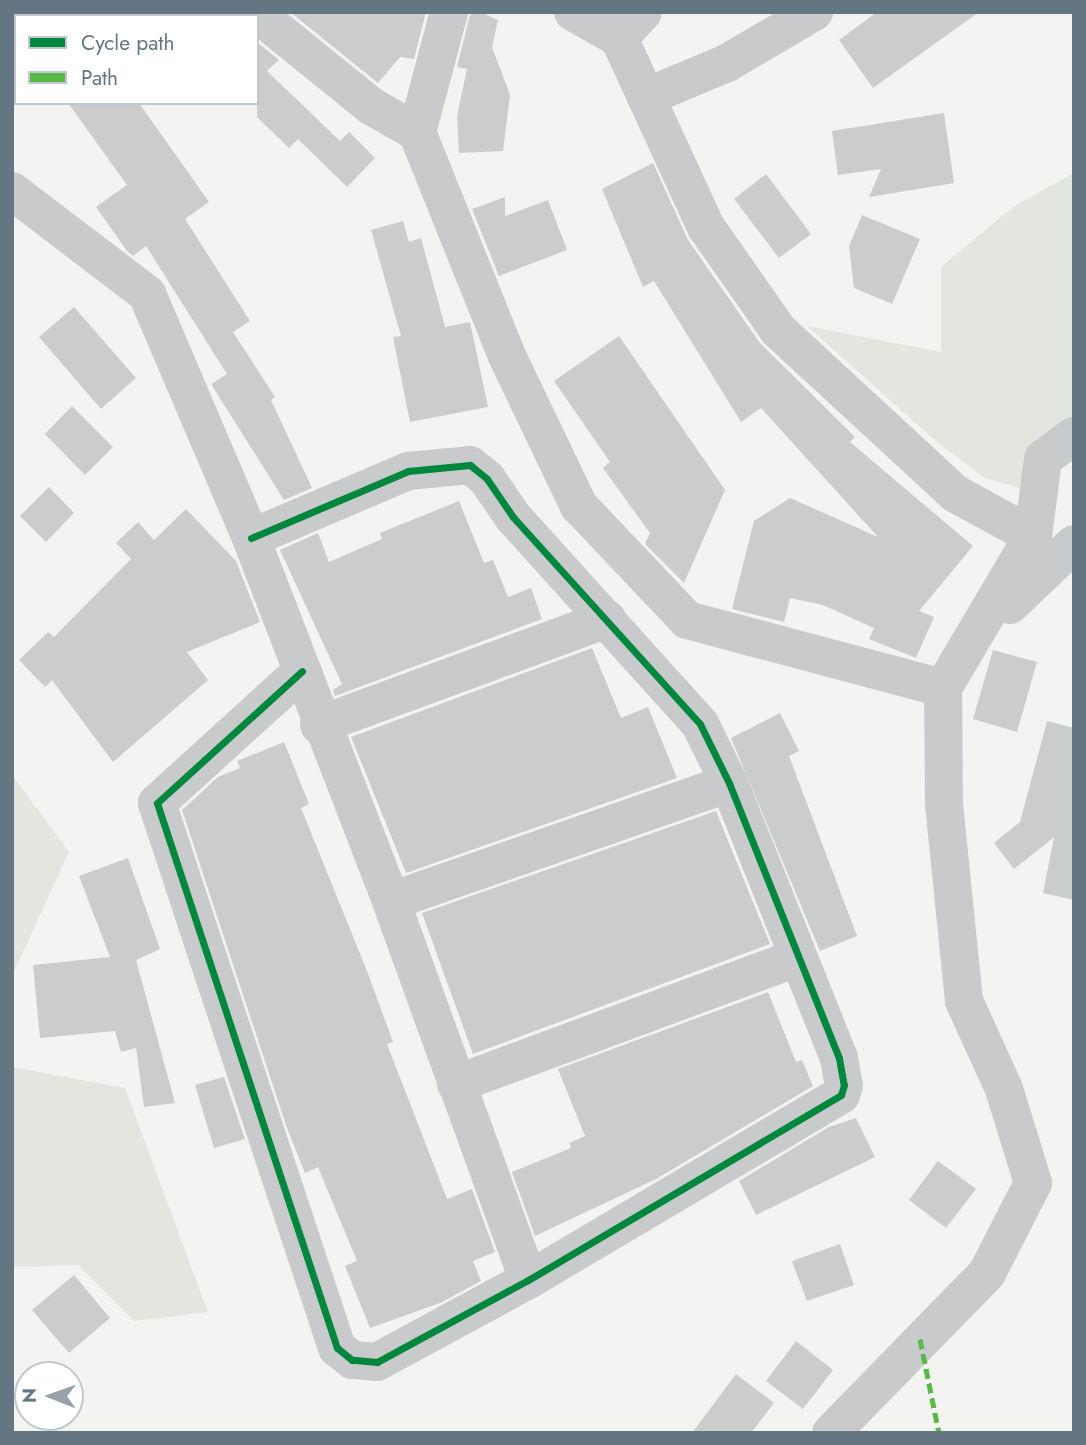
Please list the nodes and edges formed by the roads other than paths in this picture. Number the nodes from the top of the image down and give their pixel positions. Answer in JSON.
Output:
{"nodes":[{"id":1,"x":449,"y":12,"type":"edge"},
{"id":2,"x":573,"y":12,"type":"edge"},
{"id":3,"x":814,"y":12,"type":"edge"},
{"id":4,"x":259,"y":15,"type":"edge"},
{"id":5,"x":631,"y":25,"type":"edge"},
{"id":6,"x":646,"y":97,"type":"junction"},
{"id":7,"x":417,"y":132,"type":"junction"},
{"id":8,"x":12,"y":191,"type":"edge"},
{"id":9,"x":1074,"y":436,"type":"edge"},
{"id":10,"x":1034,"y":536,"type":"junction"},
{"id":11,"x":251,"y":538,"type":"junction"},
{"id":12,"x":1074,"y":544,"type":"edge"},
{"id":13,"x":607,"y":619,"type":"junction"},
{"id":14,"x":302,"y":671,"type":"junction"},
{"id":15,"x":943,"y":688,"type":"junction"},
{"id":16,"x":319,"y":725,"type":"junction"},
{"id":17,"x":729,"y":783,"type":"junction"},
{"id":18,"x":391,"y":901,"type":"junction"},
{"id":19,"x":796,"y":958,"type":"junction"},
{"id":20,"x":456,"y":1084,"type":"junction"},
{"id":21,"x":528,"y":1280,"type":"junction"},
{"id":22,"x":831,"y":1433,"type":"edge"}],
"edges":[{"from":1,"to":7,"type":"street"},
{"from":2,"to":5,"type":"street"},
{"from":3,"to":6,"type":"street"},
{"from":4,"to":7,"type":"street"},
{"from":5,"to":6,"type":"street"},
{"from":6,"to":10,"type":"street"},
{"from":7,"to":15,"type":"street"},
{"from":8,"to":11,"type":"street"},
{"from":9,"to":10,"type":"street"},
{"from":10,"to":15,"type":"street"},
{"from":11,"to":13,"type":"street"},
{"from":11,"to":14,"type":"street"},
{"from":12,"to":15,"type":"street"},
{"from":13,"to":16,"type":"street"},
{"from":13,"to":17,"type":"street"},
{"from":14,"to":16,"type":"street"},
{"from":14,"to":21,"type":"street"},
{"from":15,"to":22,"type":"street"},
{"from":16,"to":18,"type":"street"},
{"from":17,"to":18,"type":"street"},
{"from":17,"to":19,"type":"street"},
{"from":18,"to":20,"type":"street"},
{"from":19,"to":20,"type":"street"},
{"from":19,"to":21,"type":"street"},
{"from":20,"to":21,"type":"street"}]}
